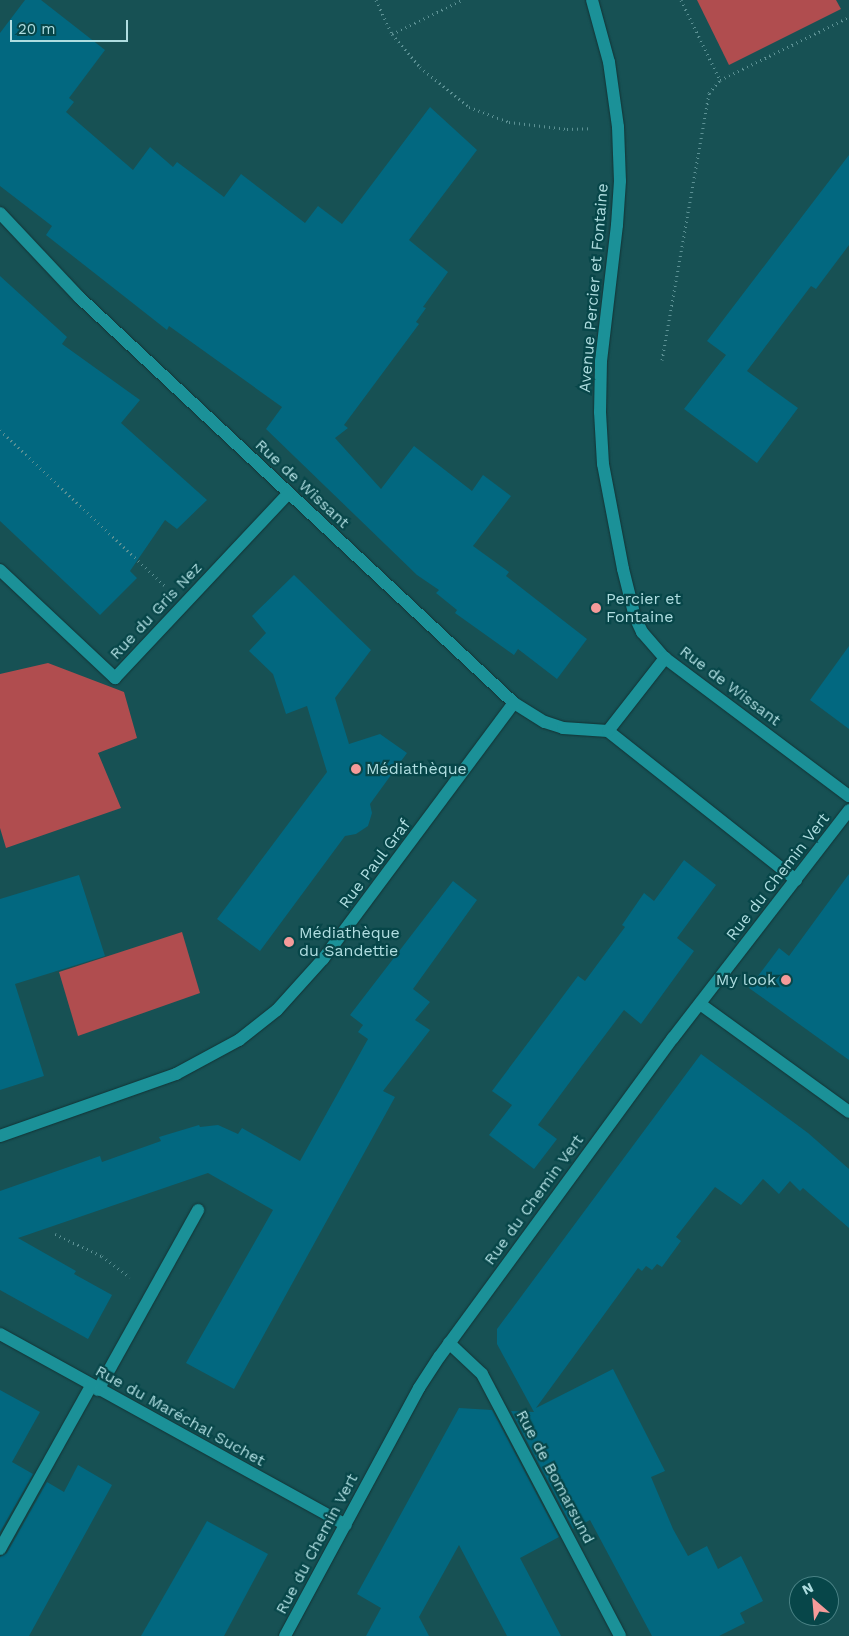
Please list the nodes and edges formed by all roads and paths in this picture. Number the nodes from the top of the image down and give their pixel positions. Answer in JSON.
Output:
{"nodes":[{"id":1,"x":376,"y":0,"type":"edge"},
{"id":2,"x":462,"y":0,"type":"edge"},
{"id":3,"x":592,"y":0,"type":"edge"},
{"id":4,"x":681,"y":0,"type":"edge"},
{"id":5,"x":849,"y":17,"type":"edge"},
{"id":6,"x":392,"y":34,"type":"junction"},
{"id":7,"x":720,"y":80,"type":"junction"},
{"id":8,"x":618,"y":128,"type":"junction"},
{"id":9,"x":0,"y":213,"type":"edge"},
{"id":10,"x":662,"y":360,"type":"dead end"},
{"id":11,"x":0,"y":430,"type":"edge"},
{"id":12,"x":288,"y":494,"type":"junction"},
{"id":13,"x":0,"y":570,"type":"edge"},
{"id":14,"x":185,"y":604,"type":"junction"},
{"id":15,"x":665,"y":658,"type":"junction"},
{"id":16,"x":514,"y":703,"type":"junction"},
{"id":17,"x":608,"y":731,"type":"junction"},
{"id":18,"x":849,"y":796,"type":"edge"},
{"id":19,"x":848,"y":813,"type":"edge"},
{"id":20,"x":796,"y":880,"type":"junction"},
{"id":21,"x":700,"y":1004,"type":"junction"},
{"id":22,"x":849,"y":1112,"type":"edge"},
{"id":23,"x":0,"y":1136,"type":"edge"},
{"id":24,"x":198,"y":1210,"type":"dead end"},
{"id":25,"x":55,"y":1234,"type":"dead end"},
{"id":26,"x":153,"y":1290,"type":"junction"},
{"id":27,"x":0,"y":1334,"type":"edge"},
{"id":28,"x":449,"y":1343,"type":"junction"},
{"id":29,"x":94,"y":1388,"type":"junction"},
{"id":30,"x":346,"y":1524,"type":"junction"},
{"id":31,"x":0,"y":1549,"type":"edge"},
{"id":32,"x":285,"y":1636,"type":"edge"},
{"id":33,"x":620,"y":1636,"type":"edge"}],
"edges":[{"from":1,"to":6,"type":"path"},
{"from":2,"to":6,"type":"path"},
{"from":3,"to":8,"type":"street","name":"Avenue Percier et Fontaine"},
{"from":4,"to":7,"type":"path"},
{"from":5,"to":7,"type":"path"},
{"from":6,"to":8,"type":"path"},
{"from":7,"to":10,"type":"path"},
{"from":8,"to":15,"type":"street","name":"Avenue Percier et Fontaine"},
{"from":9,"to":12,"type":"street","name":"Rue de Wissant"},
{"from":11,"to":14,"type":"path"},
{"from":12,"to":14,"type":"street","name":"Rue du Gris Nez"},
{"from":12,"to":16,"type":"street","name":"Rue de Wissant"},
{"from":13,"to":14,"type":"street","name":"Rue du Gris Nez"},
{"from":15,"to":17,"type":"street","name":"Rue de Wissant"},
{"from":15,"to":18,"type":"street","name":"Rue de Wissant"},
{"from":16,"to":17,"type":"street","name":"Rue de Wissant"},
{"from":16,"to":23,"type":"street","name":"Rue Paul Graf"},
{"from":17,"to":20,"type":"street"},
{"from":19,"to":20,"type":"street","name":"Rue du Chemin Vert"},
{"from":20,"to":21,"type":"street","name":"Rue du Chemin Vert"},
{"from":21,"to":22,"type":"street"},
{"from":21,"to":28,"type":"street","name":"Rue du Chemin Vert"},
{"from":24,"to":26,"type":"street"},
{"from":25,"to":26,"type":"path"},
{"from":26,"to":29,"type":"street"},
{"from":27,"to":29,"type":"street","name":"Rue du Maréchal Suchet"},
{"from":28,"to":30,"type":"street","name":"Rue du Chemin Vert"},
{"from":28,"to":33,"type":"street","name":"Rue de Bomarsund"},
{"from":29,"to":30,"type":"street","name":"Rue du Maréchal Suchet"},
{"from":29,"to":31,"type":"street"},
{"from":30,"to":32,"type":"street","name":"Rue du Chemin Vert"}]}
